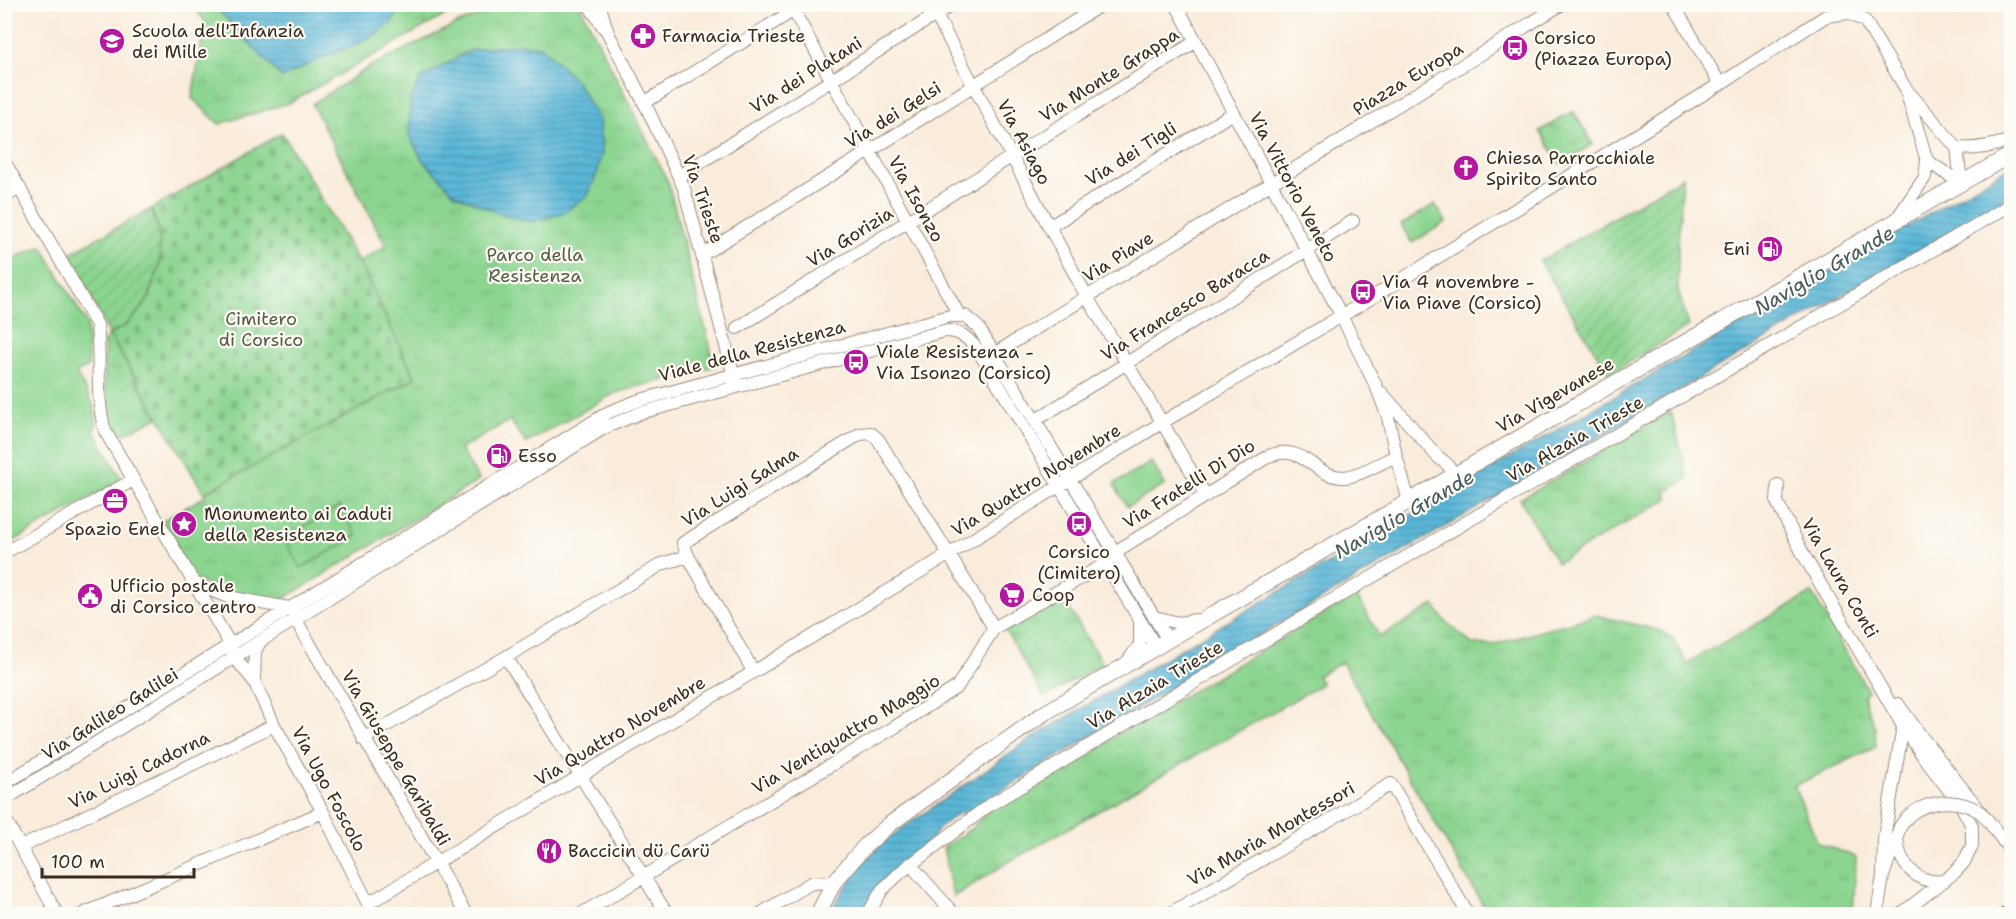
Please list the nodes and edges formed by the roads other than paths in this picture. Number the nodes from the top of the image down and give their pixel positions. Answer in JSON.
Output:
{"nodes":[{"id":1,"x":588,"y":4,"type":"edge"},
{"id":2,"x":599,"y":4,"type":"edge"},
{"id":3,"x":952,"y":4,"type":"edge"},
{"id":4,"x":1102,"y":4,"type":"edge"},
{"id":5,"x":1176,"y":4,"type":"edge"},
{"id":6,"x":1562,"y":4,"type":"edge"},
{"id":7,"x":1673,"y":4,"type":"edge"},
{"id":8,"x":796,"y":6,"type":"edge"},
{"id":9,"x":933,"y":10,"type":"edge"},
{"id":10,"x":608,"y":33,"type":"junction"},
{"id":11,"x":1195,"y":42,"type":"junction"},
{"id":12,"x":832,"y":80,"type":"junction"},
{"id":13,"x":1720,"y":84,"type":"junction"},
{"id":14,"x":973,"y":85,"type":"junction"},
{"id":15,"x":1906,"y":89,"type":"junction"},
{"id":16,"x":644,"y":103,"type":"junction"},
{"id":17,"x":1233,"y":113,"type":"junction"},
{"id":18,"x":2012,"y":140,"type":"edge"},
{"id":19,"x":1957,"y":148,"type":"junction"},
{"id":20,"x":870,"y":151,"type":"junction"},
{"id":21,"x":2012,"y":153,"type":"edge"},
{"id":22,"x":1012,"y":157,"type":"junction"},
{"id":23,"x":4,"y":161,"type":"edge"},
{"id":24,"x":1928,"y":161,"type":"junction"},
{"id":25,"x":679,"y":176,"type":"junction"},
{"id":26,"x":1271,"y":183,"type":"junction"},
{"id":27,"x":1960,"y":183,"type":"junction"},
{"id":28,"x":20,"y":188,"type":"junction"},
{"id":29,"x":4,"y":197,"type":"edge"},
{"id":30,"x":2012,"y":204,"type":"edge"},
{"id":31,"x":1896,"y":220,"type":"junction"},
{"id":32,"x":1353,"y":221,"type":"dead end"},
{"id":33,"x":908,"y":222,"type":"junction"},
{"id":34,"x":1049,"y":227,"type":"junction"},
{"id":35,"x":1306,"y":250,"type":"junction"},
{"id":36,"x":703,"y":254,"type":"junction"},
{"id":37,"x":1087,"y":297,"type":"junction"},
{"id":38,"x":959,"y":315,"type":"junction"},
{"id":39,"x":1341,"y":315,"type":"junction"},
{"id":40,"x":737,"y":328,"type":"dead end"},
{"id":41,"x":996,"y":353,"type":"junction"},
{"id":42,"x":984,"y":360,"type":"junction"},
{"id":43,"x":1127,"y":363,"type":"junction"},
{"id":44,"x":734,"y":375,"type":"junction"},
{"id":45,"x":737,"y":387,"type":"junction"},
{"id":46,"x":1377,"y":388,"type":"junction"},
{"id":47,"x":1036,"y":420,"type":"junction"},
{"id":48,"x":1163,"y":422,"type":"junction"},
{"id":49,"x":1396,"y":456,"type":"junction"},
{"id":50,"x":1454,"y":475,"type":"junction"},
{"id":51,"x":1071,"y":479,"type":"junction"},
{"id":52,"x":133,"y":480,"type":"junction"},
{"id":53,"x":501,"y":484,"type":"junction"},
{"id":54,"x":1778,"y":485,"type":"dead end"},
{"id":55,"x":1060,"y":486,"type":"junction"},
{"id":56,"x":1206,"y":496,"type":"junction"},
{"id":57,"x":1409,"y":501,"type":"junction"},
{"id":58,"x":1115,"y":552,"type":"junction"},
{"id":59,"x":4,"y":553,"type":"edge"},
{"id":60,"x":948,"y":555,"type":"junction"},
{"id":61,"x":688,"y":556,"type":"junction"},
{"id":62,"x":1107,"y":563,"type":"junction"},
{"id":63,"x":193,"y":584,"type":"junction"},
{"id":64,"x":292,"y":614,"type":"junction"},
{"id":65,"x":1214,"y":614,"type":"junction"},
{"id":66,"x":1138,"y":616,"type":"junction"},
{"id":67,"x":1154,"y":617,"type":"junction"},
{"id":68,"x":993,"y":628,"type":"junction"},
{"id":69,"x":260,"y":642,"type":"junction"},
{"id":70,"x":230,"y":644,"type":"junction"},
{"id":71,"x":1162,"y":644,"type":"junction"},
{"id":72,"x":506,"y":657,"type":"junction"},
{"id":73,"x":235,"y":658,"type":"junction"},
{"id":74,"x":1125,"y":666,"type":"junction"},
{"id":75,"x":753,"y":671,"type":"junction"},
{"id":76,"x":254,"y":681,"type":"junction"},
{"id":77,"x":1881,"y":686,"type":"junction"},
{"id":78,"x":274,"y":725,"type":"junction"},
{"id":79,"x":1903,"y":726,"type":"junction"},
{"id":80,"x":363,"y":739,"type":"junction"},
{"id":81,"x":581,"y":776,"type":"junction"},
{"id":82,"x":4,"y":784,"type":"edge"},
{"id":83,"x":4,"y":800,"type":"edge"},
{"id":84,"x":323,"y":812,"type":"junction"},
{"id":85,"x":1981,"y":812,"type":"junction"},
{"id":86,"x":4,"y":817,"type":"edge"},
{"id":87,"x":1898,"y":831,"type":"junction"},
{"id":88,"x":21,"y":848,"type":"junction"},
{"id":89,"x":2012,"y":853,"type":"edge"},
{"id":90,"x":436,"y":863,"type":"junction"},
{"id":91,"x":910,"y":864,"type":"junction"},
{"id":92,"x":1883,"y":876,"type":"junction"},
{"id":93,"x":644,"y":877,"type":"junction"},
{"id":94,"x":1944,"y":881,"type":"junction"},
{"id":95,"x":834,"y":882,"type":"junction"},
{"id":96,"x":371,"y":909,"type":"edge"},
{"id":97,"x":57,"y":915,"type":"edge"},
{"id":98,"x":83,"y":915,"type":"edge"},
{"id":99,"x":466,"y":915,"type":"edge"},
{"id":100,"x":581,"y":915,"type":"edge"},
{"id":101,"x":667,"y":915,"type":"edge"},
{"id":102,"x":760,"y":915,"type":"edge"},
{"id":103,"x":818,"y":915,"type":"edge"},
{"id":104,"x":868,"y":915,"type":"edge"},
{"id":105,"x":954,"y":915,"type":"edge"},
{"id":106,"x":1169,"y":915,"type":"edge"},
{"id":107,"x":1468,"y":915,"type":"edge"},
{"id":108,"x":1877,"y":915,"type":"edge"},
{"id":109,"x":1901,"y":915,"type":"edge"}],
"edges":[{"from":1,"to":10,"type":"street","name":"Via Trieste"},
{"from":2,"to":10,"type":"street","name":"Via Trieste"},
{"from":3,"to":9,"type":"street","name":"Via dei Platani"},
{"from":4,"to":14,"type":"street","name":"Via dei Gelsi"},
{"from":5,"to":11,"type":"street","name":"Via Vittorio Veneto"},
{"from":6,"to":26,"type":"street","name":"Piazza Europa"},
{"from":7,"to":13,"type":"street"},
{"from":8,"to":12,"type":"street","name":"Via Isonzo"},
{"from":8,"to":16,"type":"street"},
{"from":9,"to":12,"type":"street","name":"Via dei Platani"},
{"from":9,"to":14,"type":"street","name":"Via Asiago"},
{"from":10,"to":16,"type":"street","name":"Via Trieste"},
{"from":11,"to":17,"type":"street","name":"Via Vittorio Veneto"},
{"from":11,"to":22,"type":"street","name":"Via Monte Grappa"},
{"from":12,"to":20,"type":"street","name":"Via Isonzo"},
{"from":12,"to":25,"type":"street","name":"Via dei Platani"},
{"from":13,"to":15,"type":"street"},
{"from":13,"to":39,"type":"street","name":"Via Quattro Novembre"},
{"from":14,"to":20,"type":"street","name":"Via dei Gelsi"},
{"from":14,"to":22,"type":"street","name":"Via Asiago"},
{"from":15,"to":19,"type":"street"},
{"from":15,"to":24,"type":"street"},
{"from":16,"to":25,"type":"street","name":"Via Trieste"},
{"from":17,"to":26,"type":"street","name":"Via Vittorio Veneto"},
{"from":17,"to":34,"type":"street","name":"Via dei Tigli"},
{"from":18,"to":19,"type":"street"},
{"from":19,"to":27,"type":"street"},
{"from":20,"to":33,"type":"street","name":"Via Isonzo"},
{"from":20,"to":36,"type":"street","name":"Via dei Gelsi"},
{"from":21,"to":27,"type":"main road","name":"Via Vigevanese"},
{"from":22,"to":33,"type":"street","name":"Via Gorizia"},
{"from":22,"to":34,"type":"street","name":"Via Asiago"},
{"from":23,"to":28,"type":"street","name":"Via Ugo Foscolo"},
{"from":24,"to":27,"type":"street"},
{"from":24,"to":31,"type":"street"},
{"from":25,"to":36,"type":"street","name":"Via Trieste"},
{"from":26,"to":35,"type":"street","name":"Via Vittorio Veneto"},
{"from":26,"to":37,"type":"street","name":"Via Piave"},
{"from":27,"to":31,"type":"main road","name":"Via Vigevanese"},
{"from":28,"to":29,"type":"street"},
{"from":28,"to":52,"type":"street","name":"Via Ugo Foscolo"},
{"from":30,"to":91,"type":"street","name":"Via Alzaia Trieste"},
{"from":31,"to":50,"type":"main road","name":"Via Vigevanese"},
{"from":32,"to":35,"type":"street","name":"Via Francesco Baracca"},
{"from":33,"to":38,"type":"street","name":"Via Isonzo"},
{"from":33,"to":40,"type":"street","name":"Via Gorizia"},
{"from":34,"to":37,"type":"street","name":"Via Asiago"},
{"from":35,"to":39,"type":"street","name":"Via Vittorio Veneto"},
{"from":35,"to":43,"type":"street","name":"Via Francesco Baracca"},
{"from":36,"to":44,"type":"street","name":"Via Trieste"},
{"from":37,"to":41,"type":"street","name":"Via Piave"},
{"from":37,"to":43,"type":"street","name":"Via Asiago"},
{"from":38,"to":41,"type":"street"},
{"from":38,"to":44,"type":"street","name":"Viale della Resistenza"},
{"from":39,"to":46,"type":"street","name":"Via Vittorio Veneto"},
{"from":39,"to":48,"type":"street","name":"Via Quattro Novembre"},
{"from":41,"to":42,"type":"street","name":"Via Piave"},
{"from":41,"to":47,"type":"street"},
{"from":42,"to":45,"type":"street","name":"Viale della Resistenza"},
{"from":42,"to":55,"type":"street","name":"Viale della Resistenza"},
{"from":43,"to":47,"type":"street","name":"Via Francesco Baracca"},
{"from":43,"to":48,"type":"street","name":"Via Asiago"},
{"from":44,"to":45,"type":"street","name":"Via Trieste"},
{"from":44,"to":53,"type":"street","name":"Viale della Resistenza"},
{"from":45,"to":53,"type":"street","name":"Viale della Resistenza"},
{"from":46,"to":49,"type":"street","name":"Via Vittorio Veneto"},
{"from":46,"to":50,"type":"street","name":"Via Vittorio Veneto"},
{"from":47,"to":51,"type":"street"},
{"from":48,"to":51,"type":"street","name":"Via Quattro Novembre"},
{"from":48,"to":56,"type":"street","name":"Via Asiago"},
{"from":49,"to":56,"type":"street","name":"Via Fratelli Di Dio"},
{"from":49,"to":57,"type":"street","name":"Via Vittorio Veneto"},
{"from":50,"to":57,"type":"main road","name":"Via Vigevanese"},
{"from":51,"to":55,"type":"street","name":"Via Quattro Novembre"},
{"from":51,"to":58,"type":"street"},
{"from":52,"to":59,"type":"street"},
{"from":52,"to":63,"type":"street","name":"Via Ugo Foscolo"},
{"from":53,"to":64,"type":"street","name":"Viale della Resistenza"},
{"from":54,"to":77,"type":"street","name":"Via Laura Conti"},
{"from":55,"to":60,"type":"street","name":"Via Quattro Novembre"},
{"from":55,"to":62,"type":"street","name":"Viale della Resistenza"},
{"from":56,"to":58,"type":"street","name":"Via Fratelli Di Dio"},
{"from":57,"to":65,"type":"main road","name":"Via Vigevanese"},
{"from":58,"to":62,"type":"street","name":"Via Fratelli Di Dio"},
{"from":58,"to":67,"type":"street"},
{"from":60,"to":61,"type":"street","name":"Via Luigi Salma"},
{"from":60,"to":68,"type":"street","name":"Via Luigi Salma"},
{"from":60,"to":75,"type":"street","name":"Via Quattro Novembre"},
{"from":61,"to":72,"type":"street","name":"Via Luigi Salma"},
{"from":61,"to":75,"type":"street"},
{"from":62,"to":66,"type":"street","name":"Viale della Resistenza"},
{"from":62,"to":68,"type":"street","name":"Via Ventiquattro Maggio"},
{"from":63,"to":64,"type":"street"},
{"from":63,"to":70,"type":"street","name":"Via Ugo Foscolo"},
{"from":64,"to":69,"type":"street","name":"Viale della Resistenza"},
{"from":64,"to":70,"type":"street","name":"Viale della Resistenza"},
{"from":64,"to":80,"type":"street","name":"Via Giuseppe Garibaldi"},
{"from":65,"to":67,"type":"street"},
{"from":65,"to":71,"type":"main road","name":"Via Vigevanese"},
{"from":66,"to":71,"type":"street","name":"Viale della Resistenza"},
{"from":66,"to":74,"type":"street"},
{"from":67,"to":71,"type":"street"},
{"from":68,"to":93,"type":"street","name":"Via Ventiquattro Maggio"},
{"from":69,"to":73,"type":"street","name":"Viale della Resistenza"},
{"from":69,"to":76,"type":"street","name":"Via Ugo Foscolo"},
{"from":70,"to":73,"type":"street","name":"Via Ugo Foscolo"},
{"from":70,"to":82,"type":"street","name":"Via Galileo Galilei"},
{"from":71,"to":74,"type":"main road","name":"Via Vigevanese"},
{"from":72,"to":80,"type":"street","name":"Via Luigi Salma"},
{"from":72,"to":81,"type":"street"},
{"from":73,"to":76,"type":"street","name":"Via Ugo Foscolo"},
{"from":73,"to":83,"type":"street","name":"Via Galileo Galilei"},
{"from":74,"to":95,"type":"main road","name":"Via Vigevanese"},
{"from":75,"to":81,"type":"street","name":"Via Quattro Novembre"},
{"from":76,"to":78,"type":"street","name":"Via Ugo Foscolo"},
{"from":77,"to":79,"type":"street"},
{"from":77,"to":85,"type":"street"},
{"from":78,"to":84,"type":"street","name":"Via Ugo Foscolo"},
{"from":78,"to":88,"type":"street","name":"Via Luigi Cadorna"},
{"from":79,"to":92,"type":"street"},
{"from":79,"to":94,"type":"street"},
{"from":80,"to":90,"type":"street","name":"Via Giuseppe Garibaldi"},
{"from":81,"to":90,"type":"street","name":"Via Quattro Novembre"},
{"from":81,"to":93,"type":"street"},
{"from":84,"to":96,"type":"street","name":"Via Ugo Foscolo"},
{"from":84,"to":98,"type":"street"},
{"from":85,"to":87,"type":"street","bridge":true},
{"from":85,"to":89,"type":"street","bridge":true},
{"from":86,"to":88,"type":"street"},
{"from":87,"to":92,"type":"street"},
{"from":87,"to":94,"type":"street"},
{"from":88,"to":97,"type":"street"},
{"from":90,"to":96,"type":"street","name":"Via Quattro Novembre"},
{"from":90,"to":99,"type":"street","name":"Via Giuseppe Garibaldi"},
{"from":91,"to":104,"type":"street","name":"Via Alzaia Trieste"},
{"from":91,"to":105,"type":"street"},
{"from":92,"to":108,"type":"street"},
{"from":93,"to":100,"type":"street","name":"Via Ventiquattro Maggio"},
{"from":93,"to":101,"type":"street"},
{"from":94,"to":109,"type":"street"},
{"from":95,"to":102,"type":"street"},
{"from":95,"to":103,"type":"main road","name":"Via Vigevanese"},
{"from":106,"to":107,"type":"street","name":"Via Maria Montessori"}]}
